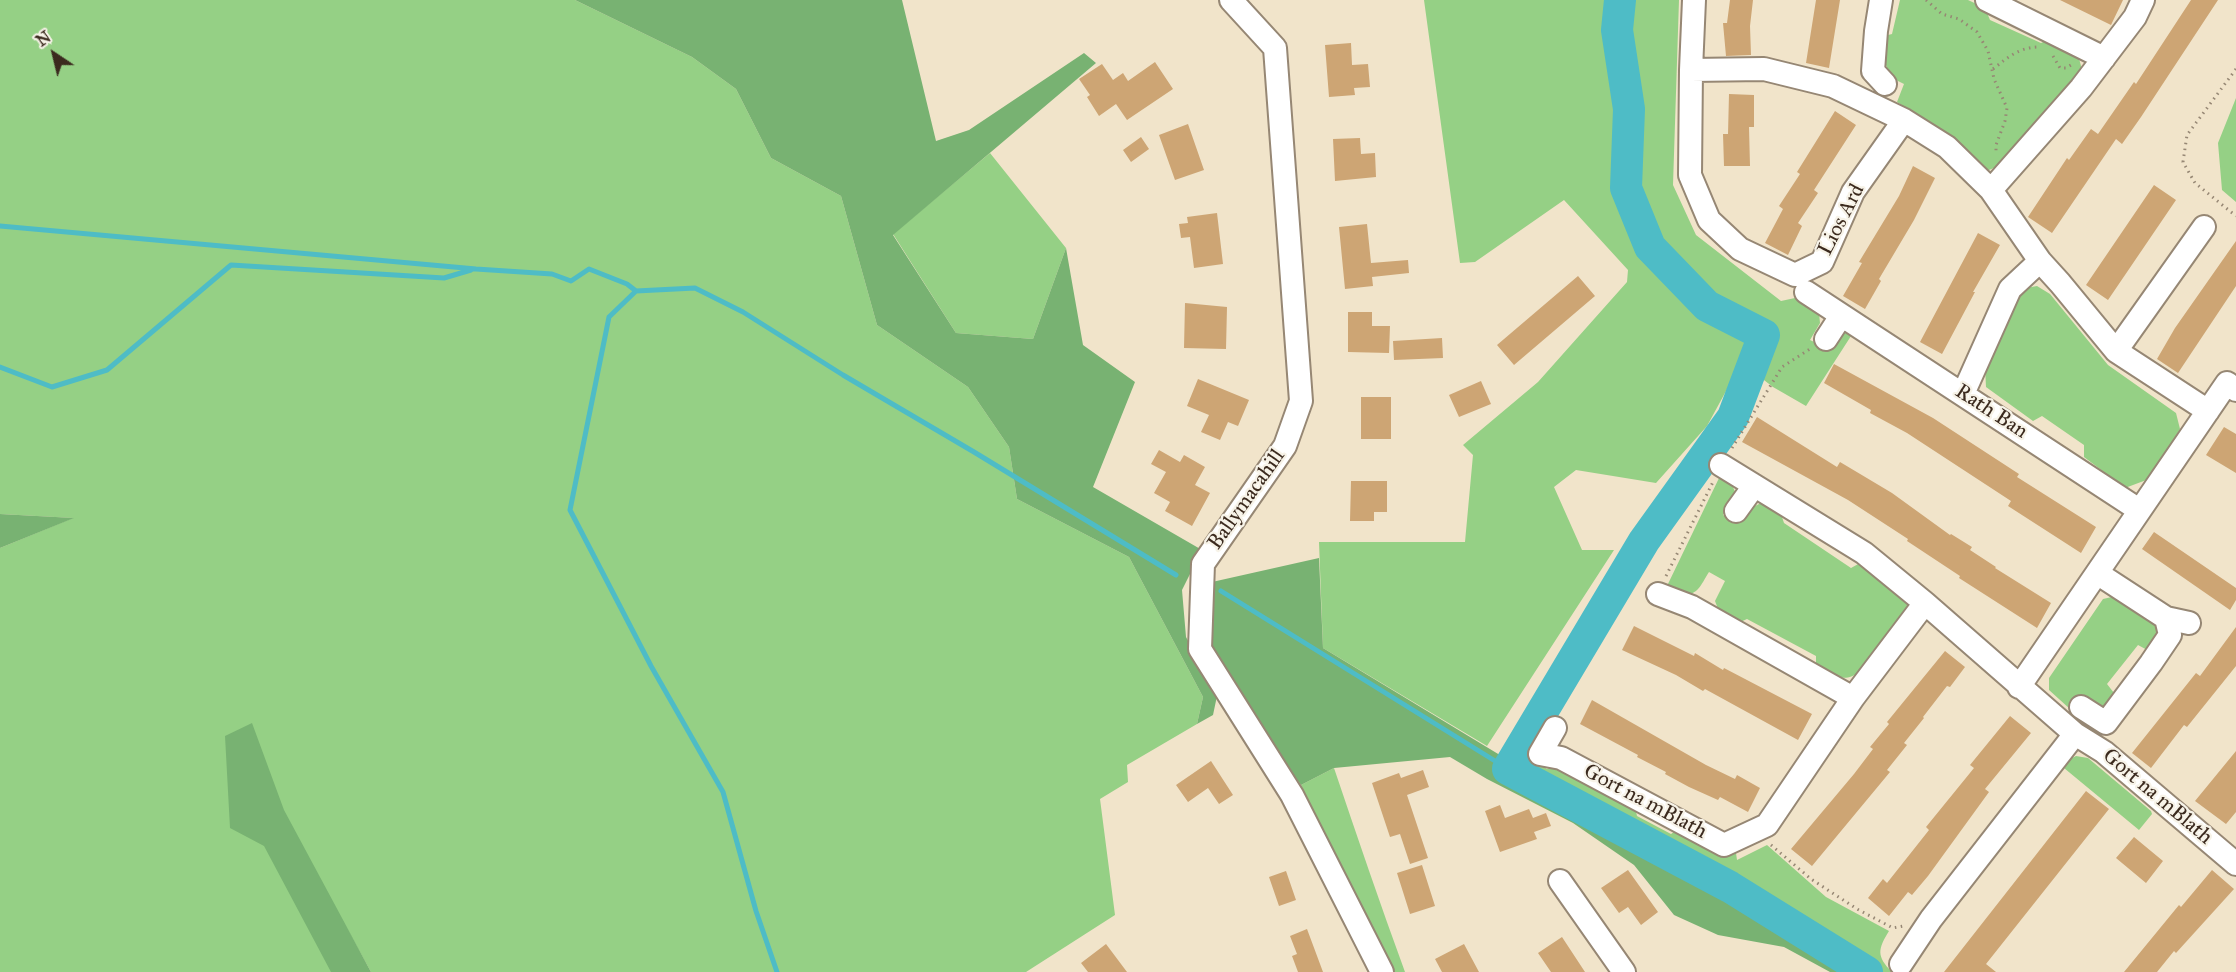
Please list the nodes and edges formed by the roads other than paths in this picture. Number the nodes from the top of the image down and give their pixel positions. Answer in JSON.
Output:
{"nodes":[{"id":1,"x":1231,"y":0,"type":"edge"},
{"id":2,"x":1694,"y":0,"type":"edge"},
{"id":3,"x":1881,"y":0,"type":"edge"},
{"id":4,"x":1987,"y":0,"type":"edge"},
{"id":5,"x":2143,"y":0,"type":"edge"},
{"id":6,"x":2095,"y":53,"type":"junction"},
{"id":7,"x":1691,"y":70,"type":"junction"},
{"id":8,"x":1885,"y":84,"type":"dead end"},
{"id":9,"x":1904,"y":120,"type":"junction"},
{"id":10,"x":1997,"y":182,"type":"junction"},
{"id":11,"x":2204,"y":227,"type":"dead end"},
{"id":12,"x":2040,"y":261,"type":"junction"},
{"id":13,"x":1806,"y":292,"type":"dead end"},
{"id":14,"x":1841,"y":316,"type":"junction"},
{"id":15,"x":1826,"y":339,"type":"dead end"},
{"id":16,"x":2116,"y":351,"type":"junction"},
{"id":17,"x":2233,"y":382,"type":"edge"},
{"id":18,"x":1963,"y":394,"type":"junction"},
{"id":19,"x":2208,"y":411,"type":"junction"},
{"id":20,"x":1721,"y":465,"type":"dead end"},
{"id":21,"x":1754,"y":486,"type":"junction"},
{"id":22,"x":2139,"y":510,"type":"junction"},
{"id":23,"x":1736,"y":511,"type":"dead end"},
{"id":24,"x":2097,"y":573,"type":"junction"},
{"id":25,"x":1658,"y":594,"type":"dead end"},
{"id":26,"x":1925,"y":603,"type":"junction"},
{"id":27,"x":2166,"y":618,"type":"junction"},
{"id":28,"x":2189,"y":623,"type":"dead end"},
{"id":29,"x":2019,"y":687,"type":"junction"},
{"id":30,"x":1852,"y":698,"type":"junction"},
{"id":31,"x":2081,"y":707,"type":"dead end"},
{"id":32,"x":1555,"y":728,"type":"dead end"},
{"id":33,"x":2075,"y":734,"type":"junction"},
{"id":34,"x":2235,"y":862,"type":"edge"},
{"id":35,"x":1560,"y":881,"type":"dead end"},
{"id":36,"x":1901,"y":964,"type":"dead end"},
{"id":37,"x":1382,"y":972,"type":"edge"},
{"id":38,"x":1624,"y":972,"type":"edge"}],
"edges":[{"from":1,"to":37,"type":"street","name":"Ballymacahill"},
{"from":2,"to":7,"type":"street","name":"Lios Ard"},
{"from":3,"to":8,"type":"street"},
{"from":4,"to":6,"type":"street"},
{"from":5,"to":6,"type":"street"},
{"from":6,"to":10,"type":"street"},
{"from":7,"to":9,"type":"street"},
{"from":7,"to":9,"type":"street","name":"Lios Ard"},
{"from":9,"to":10,"type":"street"},
{"from":10,"to":12,"type":"street"},
{"from":11,"to":16,"type":"street"},
{"from":12,"to":16,"type":"street"},
{"from":12,"to":18,"type":"street"},
{"from":13,"to":14,"type":"street","name":"Rath Ban"},
{"from":14,"to":15,"type":"street"},
{"from":14,"to":18,"type":"street","name":"Rath Ban"},
{"from":16,"to":19,"type":"street"},
{"from":17,"to":19,"type":"street"},
{"from":18,"to":22,"type":"street","name":"Rath Ban"},
{"from":19,"to":22,"type":"street"},
{"from":20,"to":21,"type":"street","name":"Gort na mBlath"},
{"from":21,"to":23,"type":"street"},
{"from":21,"to":26,"type":"street","name":"Gort na mBlath"},
{"from":22,"to":24,"type":"street"},
{"from":24,"to":27,"type":"street"},
{"from":24,"to":29,"type":"street"},
{"from":25,"to":30,"type":"street"},
{"from":26,"to":29,"type":"street","name":"Gort na mBlath"},
{"from":26,"to":30,"type":"street"},
{"from":27,"to":28,"type":"street"},
{"from":27,"to":31,"type":"street"},
{"from":29,"to":33,"type":"street","name":"Gort na mBlath"},
{"from":30,"to":32,"type":"street","name":"Gort na mBlath"},
{"from":33,"to":34,"type":"street","name":"Gort na mBlath"},
{"from":33,"to":36,"type":"street"},
{"from":35,"to":38,"type":"street"}]}
